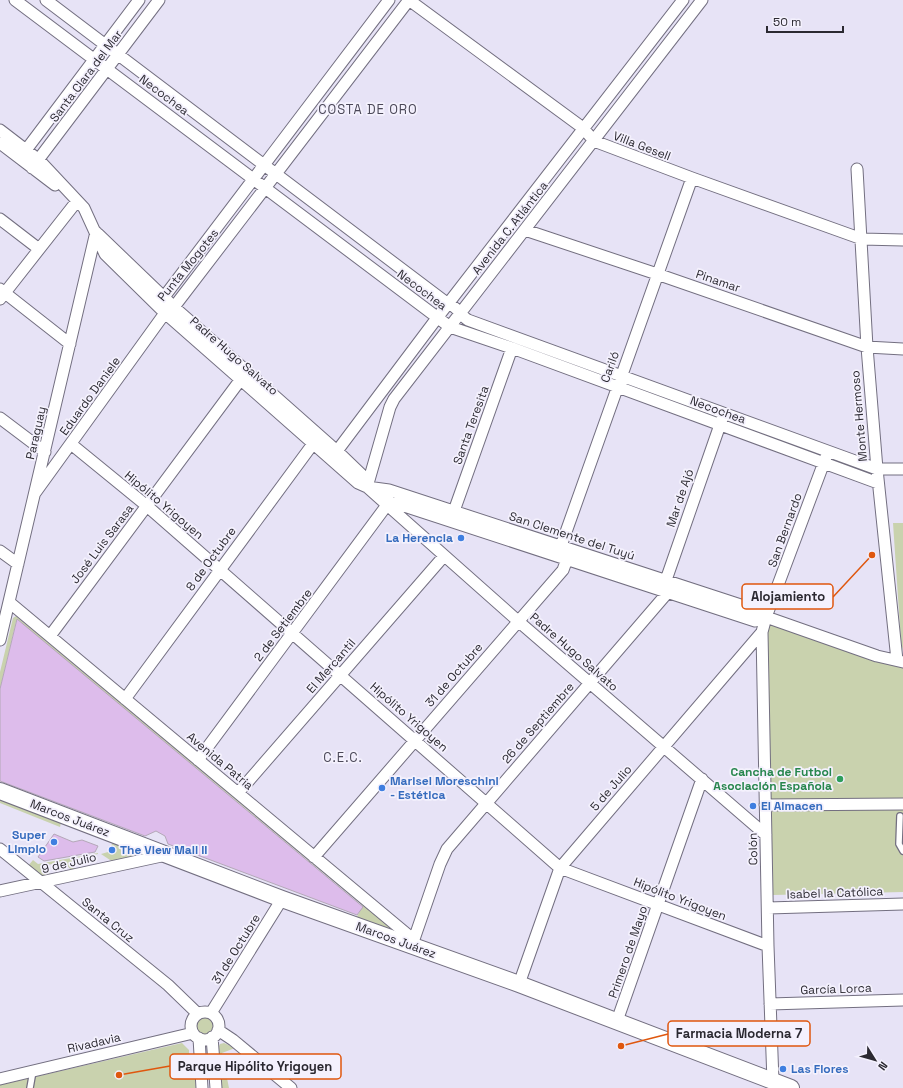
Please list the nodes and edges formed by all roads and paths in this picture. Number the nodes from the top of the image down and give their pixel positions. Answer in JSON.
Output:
{"nodes":[{"id":1,"x":16,"y":0,"type":"edge"},
{"id":2,"x":46,"y":0,"type":"edge"},
{"id":3,"x":139,"y":0,"type":"edge"},
{"id":4,"x":159,"y":0,"type":"edge"},
{"id":5,"x":388,"y":0,"type":"edge"},
{"id":6,"x":409,"y":0,"type":"edge"},
{"id":7,"x":683,"y":0,"type":"edge"},
{"id":8,"x":702,"y":0,"type":"edge"},
{"id":9,"x":105,"y":44,"type":"junction"},
{"id":10,"x":118,"y":54,"type":"junction"},
{"id":11,"x":94,"y":59,"type":"junction"},
{"id":12,"x":107,"y":69,"type":"junction"},
{"id":13,"x":583,"y":128,"type":"junction"},
{"id":14,"x":0,"y":130,"type":"edge"},
{"id":15,"x":594,"y":141,"type":"junction"},
{"id":16,"x":0,"y":143,"type":"edge"},
{"id":17,"x":23,"y":154,"type":"junction"},
{"id":18,"x":36,"y":164,"type":"junction"},
{"id":19,"x":264,"y":164,"type":"junction"},
{"id":20,"x":858,"y":169,"type":"dead end"},
{"id":21,"x":276,"y":174,"type":"junction"},
{"id":22,"x":253,"y":178,"type":"junction"},
{"id":23,"x":692,"y":178,"type":"junction"},
{"id":24,"x":265,"y":188,"type":"junction"},
{"id":25,"x":77,"y":201,"type":"junction"},
{"id":26,"x":0,"y":219,"type":"edge"},
{"id":27,"x":526,"y":230,"type":"junction"},
{"id":28,"x":96,"y":232,"type":"junction"},
{"id":29,"x":862,"y":239,"type":"junction"},
{"id":30,"x":903,"y":240,"type":"edge"},
{"id":31,"x":39,"y":249,"type":"junction"},
{"id":32,"x":657,"y":274,"type":"junction"},
{"id":33,"x":2,"y":293,"type":"edge"},
{"id":34,"x":164,"y":297,"type":"junction"},
{"id":35,"x":448,"y":304,"type":"junction"},
{"id":36,"x":170,"y":310,"type":"junction"},
{"id":37,"x":460,"y":314,"type":"junction"},
{"id":38,"x":437,"y":318,"type":"junction"},
{"id":39,"x":450,"y":327,"type":"junction"},
{"id":40,"x":70,"y":344,"type":"junction"},
{"id":41,"x":867,"y":346,"type":"junction"},
{"id":42,"x":512,"y":348,"type":"junction"},
{"id":43,"x":903,"y":349,"type":"edge"},
{"id":44,"x":621,"y":375,"type":"junction"},
{"id":45,"x":244,"y":376,"type":"junction"},
{"id":46,"x":617,"y":387,"type":"junction"},
{"id":47,"x":724,"y":413,"type":"junction"},
{"id":48,"x":0,"y":418,"type":"edge"},
{"id":49,"x":720,"y":425,"type":"junction"},
{"id":50,"x":316,"y":439,"type":"junction"},
{"id":51,"x":71,"y":444,"type":"junction"},
{"id":52,"x":828,"y":451,"type":"junction"},
{"id":53,"x":44,"y":452,"type":"junction"},
{"id":54,"x":334,"y":455,"type":"junction"},
{"id":55,"x":823,"y":463,"type":"junction"},
{"id":56,"x":877,"y":469,"type":"junction"},
{"id":57,"x":903,"y":469,"type":"edge"},
{"id":58,"x":878,"y":483,"type":"junction"},
{"id":59,"x":367,"y":487,"type":"junction"},
{"id":60,"x":389,"y":490,"type":"junction"},
{"id":61,"x":35,"y":493,"type":"junction"},
{"id":62,"x":387,"y":505,"type":"junction"},
{"id":63,"x":147,"y":506,"type":"junction"},
{"id":64,"x":454,"y":511,"type":"junction"},
{"id":65,"x":561,"y":546,"type":"junction"},
{"id":66,"x":0,"y":551,"type":"edge"},
{"id":67,"x":444,"y":556,"type":"junction"},
{"id":68,"x":566,"y":562,"type":"junction"},
{"id":69,"x":18,"y":564,"type":"junction"},
{"id":70,"x":220,"y":570,"type":"junction"},
{"id":71,"x":666,"y":580,"type":"junction"},
{"id":72,"x":669,"y":591,"type":"junction"},
{"id":73,"x":9,"y":602,"type":"junction"},
{"id":74,"x":766,"y":617,"type":"junction"},
{"id":75,"x":518,"y":621,"type":"junction"},
{"id":76,"x":762,"y":632,"type":"junction"},
{"id":77,"x":293,"y":633,"type":"junction"},
{"id":78,"x":50,"y":636,"type":"junction"},
{"id":79,"x":0,"y":640,"type":"edge"},
{"id":80,"x":900,"y":661,"type":"edge"},
{"id":81,"x":340,"y":675,"type":"junction"},
{"id":82,"x":590,"y":683,"type":"junction"},
{"id":83,"x":125,"y":699,"type":"junction"},
{"id":84,"x":415,"y":740,"type":"junction"},
{"id":85,"x":664,"y":746,"type":"junction"},
{"id":86,"x":198,"y":760,"type":"junction"},
{"id":87,"x":702,"y":779,"type":"junction"},
{"id":88,"x":0,"y":791,"type":"edge"},
{"id":89,"x":238,"y":793,"type":"junction"},
{"id":90,"x":487,"y":802,"type":"junction"},
{"id":91,"x":903,"y":804,"type":"edge"},
{"id":92,"x":765,"y":805,"type":"junction"},
{"id":93,"x":900,"y":816,"type":"dead end"},
{"id":94,"x":766,"y":835,"type":"junction"},
{"id":95,"x":0,"y":849,"type":"edge"},
{"id":96,"x":903,"y":851,"type":"edge"},
{"id":97,"x":166,"y":854,"type":"junction"},
{"id":98,"x":314,"y":857,"type":"junction"},
{"id":99,"x":560,"y":868,"type":"junction"},
{"id":100,"x":41,"y":883,"type":"junction"},
{"id":101,"x":0,"y":891,"type":"edge"},
{"id":102,"x":282,"y":899,"type":"junction"},
{"id":103,"x":903,"y":904,"type":"edge"},
{"id":104,"x":658,"y":905,"type":"junction"},
{"id":105,"x":768,"y":908,"type":"junction"},
{"id":106,"x":413,"y":943,"type":"junction"},
{"id":107,"x":768,"y":946,"type":"junction"},
{"id":108,"x":518,"y":984,"type":"junction"},
{"id":109,"x":903,"y":1000,"type":"edge"},
{"id":110,"x":770,"y":1004,"type":"junction"},
{"id":111,"x":211,"y":1013,"type":"junction"},
{"id":112,"x":198,"y":1014,"type":"junction"},
{"id":113,"x":617,"y":1021,"type":"junction"},
{"id":114,"x":215,"y":1034,"type":"junction"},
{"id":115,"x":196,"y":1036,"type":"junction"},
{"id":116,"x":33,"y":1071,"type":"junction"},
{"id":117,"x":0,"y":1079,"type":"edge"},
{"id":118,"x":773,"y":1081,"type":"junction"},
{"id":119,"x":30,"y":1088,"type":"edge"},
{"id":120,"x":202,"y":1088,"type":"edge"},
{"id":121,"x":216,"y":1088,"type":"edge"},
{"id":122,"x":291,"y":1088,"type":"edge"},
{"id":123,"x":791,"y":1088,"type":"edge"}],
"edges":[{"from":1,"to":11,"type":"street","name":"Necochea"},
{"from":2,"to":9,"type":"street","name":"Necochea"},
{"from":3,"to":9,"type":"street","name":"Santa Clara del Mar"},
{"from":4,"to":10,"type":"street","name":"Santa Clara del Mar"},
{"from":5,"to":19,"type":"street","name":"Punta Mogotes"},
{"from":6,"to":13,"type":"street","name":"Villa Gesell"},
{"from":6,"to":21,"type":"street","name":"Punta Mogotes"},
{"from":7,"to":13,"type":"street","name":"Avenida C. Atlántica"},
{"from":8,"to":15,"type":"street","name":"Avenida C. Atlántica"},
{"from":9,"to":10,"type":"street","name":"Necochea"},
{"from":9,"to":11,"type":"street","name":"Santa Clara del Mar"},
{"from":10,"to":12,"type":"street","name":"Santa Clara del Mar"},
{"from":10,"to":19,"type":"street","name":"Necochea"},
{"from":11,"to":12,"type":"street","name":"Necochea"},
{"from":11,"to":17,"type":"street","name":"Santa Clara del Mar"},
{"from":12,"to":18,"type":"street","name":"Santa Clara del Mar"},
{"from":12,"to":22,"type":"street","name":"Necochea"},
{"from":13,"to":15,"type":"street","name":"Villa Gesell"},
{"from":13,"to":35,"type":"street","name":"Avenida C. Atlántica"},
{"from":14,"to":17,"type":"street","name":"Padre Hugo Salvato"},
{"from":15,"to":23,"type":"street","name":"Villa Gesell"},
{"from":15,"to":27,"type":"street","name":"Avenida C. Atlántica"},
{"from":16,"to":17,"type":"street","name":"Padre Hugo Salvato"},
{"from":17,"to":18,"type":"street","name":"Padre Hugo Salvato"},
{"from":18,"to":25,"type":"street","name":"Padre Hugo Salvato"},
{"from":19,"to":21,"type":"street","name":"Necochea"},
{"from":19,"to":22,"type":"street","name":"Punta Mogotes"},
{"from":20,"to":29,"type":"street","name":"Monte Hermoso"},
{"from":21,"to":24,"type":"street","name":"Punta Mogotes"},
{"from":21,"to":35,"type":"street","name":"Necochea"},
{"from":22,"to":24,"type":"street","name":"Necochea"},
{"from":22,"to":34,"type":"street","name":"Punta Mogotes"},
{"from":23,"to":29,"type":"street","name":"Villa Gesell"},
{"from":23,"to":32,"type":"street","name":"Cariló"},
{"from":24,"to":36,"type":"street","name":"Punta Mogotes"},
{"from":24,"to":38,"type":"street","name":"Necochea"},
{"from":25,"to":28,"type":"street","name":"Padre Hugo Salvato"},
{"from":25,"to":31,"type":"street"},
{"from":26,"to":31,"type":"street"},
{"from":27,"to":32,"type":"street","name":"Pinamar"},
{"from":27,"to":37,"type":"street","name":"Avenida C. Atlántica"},
{"from":28,"to":34,"type":"street","name":"Padre Hugo Salvato"},
{"from":28,"to":36,"type":"street","name":"Padre Hugo Salvato"},
{"from":28,"to":40,"type":"street","name":"Paraguay"},
{"from":29,"to":30,"type":"street","name":"Villa Gesell"},
{"from":29,"to":41,"type":"street","name":"Monte Hermoso"},
{"from":31,"to":33,"type":"street"},
{"from":32,"to":41,"type":"street","name":"Pinamar"},
{"from":32,"to":44,"type":"street","name":"Cariló"},
{"from":33,"to":40,"type":"street"},
{"from":34,"to":36,"type":"street","name":"Punta Mogotes"},
{"from":35,"to":37,"type":"street","name":"Necochea"},
{"from":35,"to":38,"type":"street","name":"Avenida C. Atlántica"},
{"from":36,"to":45,"type":"street","name":"Padre Hugo Salvato"},
{"from":36,"to":51,"type":"street","name":"Eduardo Daniele"},
{"from":37,"to":39,"type":"street","name":"Avenida C. Atlántica"},
{"from":37,"to":44,"type":"street","name":"Necochea"},
{"from":38,"to":39,"type":"street","name":"Necochea"},
{"from":38,"to":54,"type":"street","name":"Avenida C. Atlántica"},
{"from":39,"to":42,"type":"street","name":"Necochea"},
{"from":39,"to":59,"type":"street","name":"Avenida C. Atlántica"},
{"from":40,"to":53,"type":"street","name":"Paraguay"},
{"from":41,"to":43,"type":"street","name":"Pinamar"},
{"from":41,"to":56,"type":"street","name":"Monte Hermoso"},
{"from":42,"to":46,"type":"street","name":"Necochea"},
{"from":42,"to":64,"type":"street","name":"Santa Teresita"},
{"from":44,"to":46,"type":"street","name":"Cariló"},
{"from":44,"to":47,"type":"street","name":"Necochea"},
{"from":45,"to":50,"type":"street","name":"Padre Hugo Salvato"},
{"from":45,"to":63,"type":"street","name":"José Luis Sarasa"},
{"from":46,"to":49,"type":"street","name":"Necochea"},
{"from":46,"to":65,"type":"street","name":"Cariló"},
{"from":47,"to":49,"type":"street","name":"Mar de Ajó"},
{"from":47,"to":52,"type":"street","name":"Necochea"},
{"from":48,"to":53,"type":"street"},
{"from":49,"to":55,"type":"street","name":"Necochea"},
{"from":49,"to":71,"type":"street","name":"Mar de Ajó"},
{"from":50,"to":54,"type":"street","name":"Padre Hugo Salvato"},
{"from":50,"to":70,"type":"street","name":"8 de Octubre"},
{"from":51,"to":61,"type":"street","name":"Eduardo Daniele"},
{"from":51,"to":63,"type":"street","name":"Hipólito Yrigoyen"},
{"from":52,"to":55,"type":"street","name":"San Bernardo"},
{"from":52,"to":56,"type":"street","name":"Necochea"},
{"from":53,"to":61,"type":"street","name":"Paraguay"},
{"from":54,"to":59,"type":"street","name":"Padre Hugo Salvato"},
{"from":55,"to":58,"type":"street","name":"Necochea"},
{"from":55,"to":74,"type":"street","name":"San Bernardo"},
{"from":56,"to":57,"type":"street","name":"Necochea"},
{"from":56,"to":58,"type":"street","name":"Monte Hermoso"},
{"from":58,"to":80,"type":"street","name":"Monte Hermoso"},
{"from":59,"to":60,"type":"street","name":"San Clemente del Tuyú"},
{"from":59,"to":62,"type":"street","name":"Padre Hugo Salvato"},
{"from":60,"to":62,"type":"street"},
{"from":60,"to":64,"type":"street","name":"San Clemente del Tuyú"},
{"from":61,"to":69,"type":"street","name":"Paraguay"},
{"from":62,"to":67,"type":"street","name":"Padre Hugo Salvato"},
{"from":62,"to":68,"type":"street","name":"San Clemente del Tuyú"},
{"from":62,"to":77,"type":"street","name":"2 de Setiembre"},
{"from":63,"to":70,"type":"street","name":"Hipólito Yrigoyen"},
{"from":63,"to":78,"type":"street","name":"José Luis Sarasa"},
{"from":64,"to":65,"type":"street","name":"San Clemente del Tuyú"},
{"from":65,"to":68,"type":"street"},
{"from":65,"to":71,"type":"street","name":"San Clemente del Tuyú"},
{"from":66,"to":69,"type":"street"},
{"from":67,"to":75,"type":"street","name":"Padre Hugo Salvato"},
{"from":67,"to":81,"type":"street","name":"El Mercantil"},
{"from":68,"to":72,"type":"street","name":"San Clemente del Tuyú"},
{"from":68,"to":75,"type":"street","name":"31 de Octubre"},
{"from":69,"to":73,"type":"street","name":"Paraguay"},
{"from":70,"to":77,"type":"street","name":"Hipólito Yrigoyen"},
{"from":70,"to":83,"type":"street","name":"8 de Octubre"},
{"from":71,"to":72,"type":"street"},
{"from":71,"to":74,"type":"street","name":"San Clemente del Tuyú"},
{"from":72,"to":74,"type":"street","name":"San Clemente del Tuyú"},
{"from":72,"to":82,"type":"street","name":"26 de Septiembre"},
{"from":73,"to":78,"type":"street","name":"Avenida Patria"},
{"from":73,"to":79,"type":"street","name":"Paraguay"},
{"from":74,"to":76,"type":"street","name":"Colón"},
{"from":74,"to":80,"type":"street","name":"San Clemente del Tuyú"},
{"from":75,"to":82,"type":"street","name":"Padre Hugo Salvato"},
{"from":75,"to":84,"type":"street","name":"31 de Octubre"},
{"from":76,"to":85,"type":"street","name":"5 de Julio"},
{"from":76,"to":92,"type":"street","name":"Colón"},
{"from":77,"to":81,"type":"street","name":"Hipólito Yrigoyen"},
{"from":77,"to":86,"type":"street","name":"2 de Setiembre"},
{"from":78,"to":83,"type":"street","name":"Avenida Patria"},
{"from":81,"to":84,"type":"street","name":"Hipólito Yrigoyen"},
{"from":81,"to":89,"type":"street","name":"El Mercantil"},
{"from":82,"to":85,"type":"street","name":"Padre Hugo Salvato"},
{"from":82,"to":90,"type":"street","name":"26 de Septiembre"},
{"from":83,"to":86,"type":"street","name":"Avenida Patria"},
{"from":84,"to":90,"type":"street","name":"Hipólito Yrigoyen"},
{"from":84,"to":98,"type":"street","name":"31 de Octubre"},
{"from":85,"to":87,"type":"street","name":"Padre Hugo Salvato"},
{"from":85,"to":99,"type":"street","name":"5 de Julio"},
{"from":86,"to":89,"type":"street","name":"Avenida Patria"},
{"from":87,"to":94,"type":"street","name":"Padre Hugo Salvato"},
{"from":87,"to":104,"type":"street","name":"Primero de Mayo"},
{"from":88,"to":97,"type":"main road","name":"Marcos Juárez"},
{"from":89,"to":98,"type":"street","name":"Avenida Patria"},
{"from":90,"to":99,"type":"street","name":"Hipólito Yrigoyen"},
{"from":90,"to":106,"type":"street","name":"26 de Septiembre"},
{"from":91,"to":92,"type":"street"},
{"from":92,"to":94,"type":"street","name":"Colón"},
{"from":93,"to":96,"type":"lane"},
{"from":94,"to":105,"type":"street","name":"Colón"},
{"from":95,"to":100,"type":"street","name":"Santa Cruz"},
{"from":97,"to":100,"type":"street","name":"9 de Julio"},
{"from":97,"to":102,"type":"main road","name":"Marcos Juárez"},
{"from":98,"to":106,"type":"street","name":"Avenida Patria"},
{"from":99,"to":104,"type":"street","name":"Hipólito Yrigoyen"},
{"from":99,"to":108,"type":"street","name":"5 de Julio"},
{"from":100,"to":101,"type":"street","name":"9 de Julio"},
{"from":100,"to":112,"type":"street","name":"Santa Cruz"},
{"from":102,"to":106,"type":"main road","name":"Marcos Juárez"},
{"from":102,"to":111,"type":"street","name":"31 de Octubre"},
{"from":103,"to":105,"type":"street","name":"Isabel la Católica"},
{"from":104,"to":107,"type":"street","name":"Hipólito Yrigoyen"},
{"from":104,"to":113,"type":"street","name":"Primero de Mayo"},
{"from":105,"to":107,"type":"street","name":"Colón"},
{"from":106,"to":108,"type":"main road","name":"Marcos Juárez"},
{"from":107,"to":110,"type":"street","name":"Colón"},
{"from":108,"to":113,"type":"main road","name":"Marcos Juárez"},
{"from":109,"to":110,"type":"street","name":"García Lorca"},
{"from":110,"to":118,"type":"street","name":"Colón"},
{"from":111,"to":112,"type":"street"},
{"from":111,"to":114,"type":"street"},
{"from":112,"to":115,"type":"street"},
{"from":113,"to":118,"type":"main road","name":"Marcos Juárez"},
{"from":114,"to":115,"type":"street"},
{"from":114,"to":121,"type":"street"},
{"from":114,"to":122,"type":"street"},
{"from":115,"to":116,"type":"street","name":"Rivadavia"},
{"from":115,"to":120,"type":"street"},
{"from":116,"to":117,"type":"street","name":"Rivadavia"},
{"from":116,"to":119,"type":"lane"},
{"from":118,"to":123,"type":"main road","name":"Marcos Juárez"}]}
